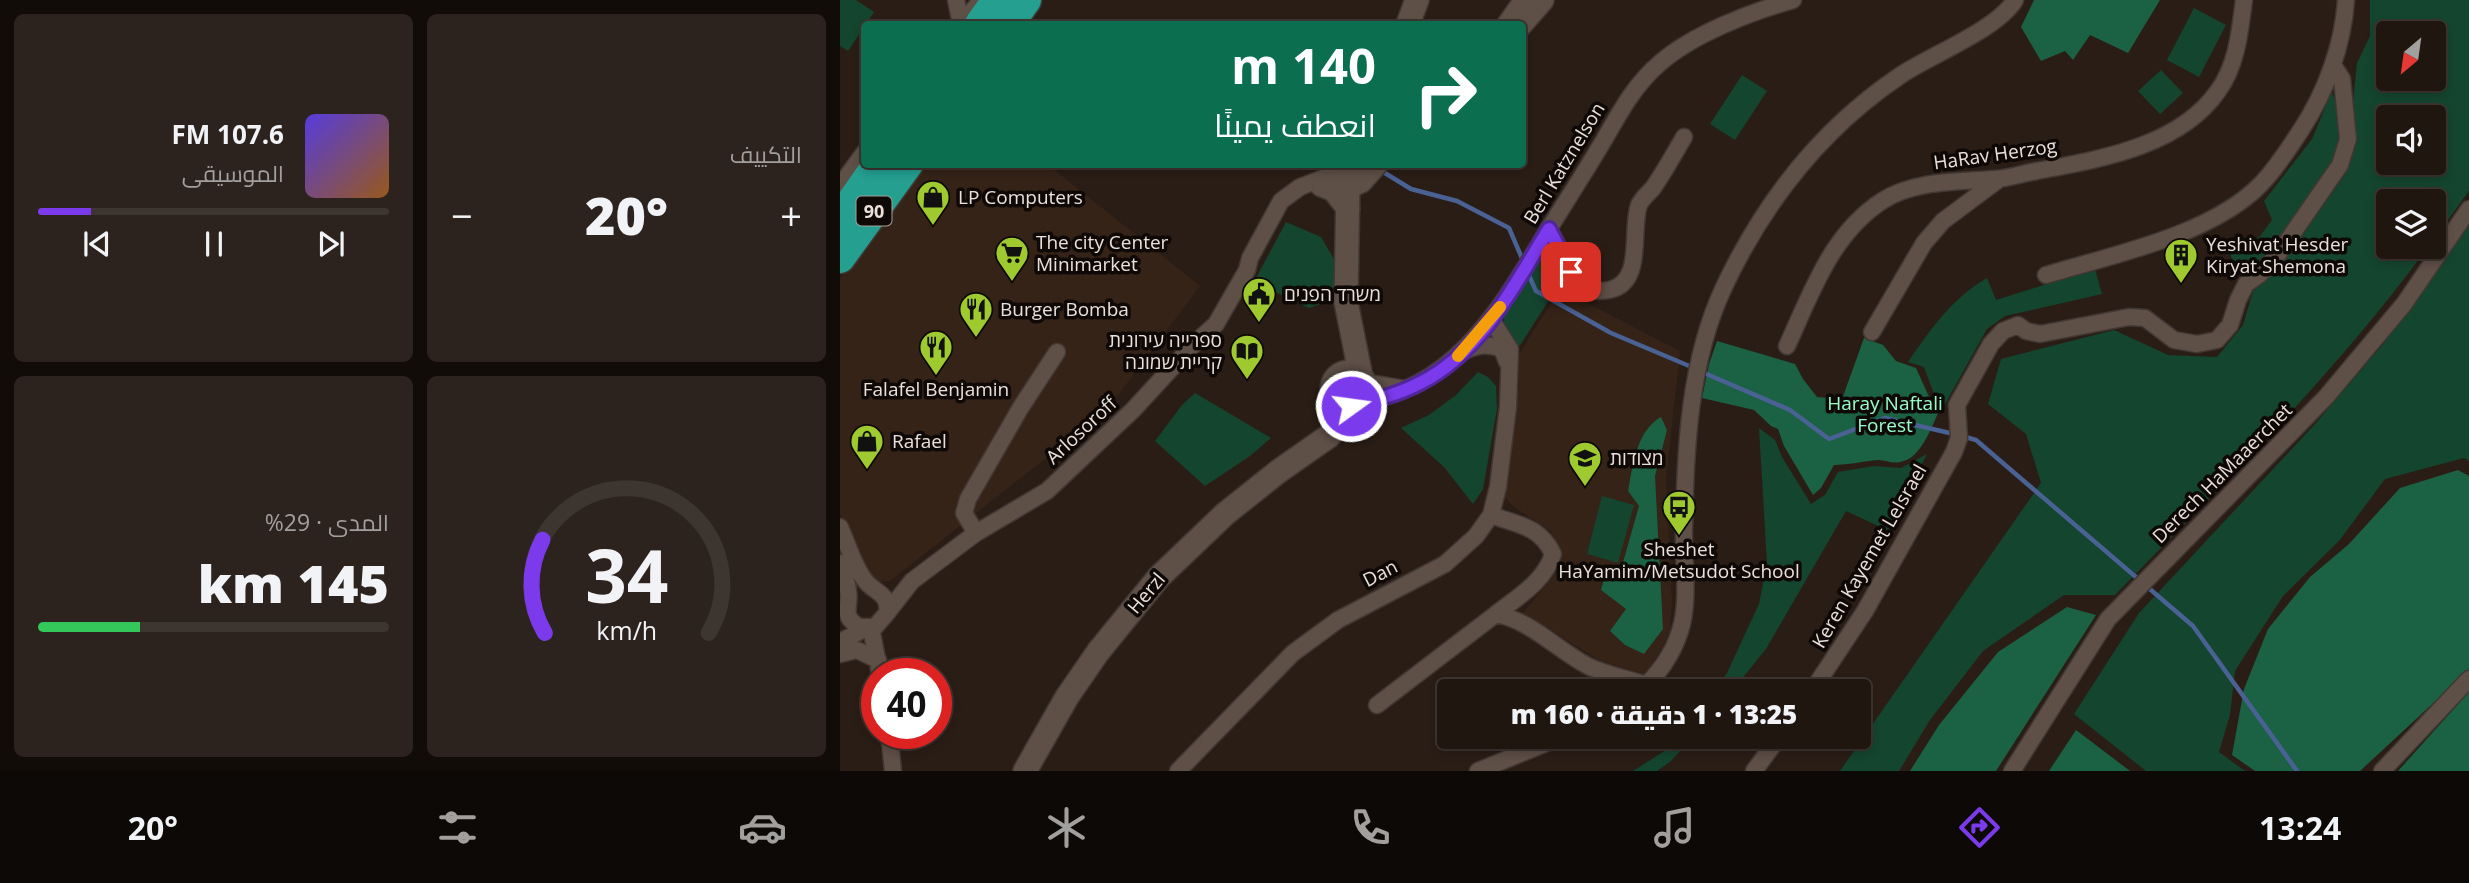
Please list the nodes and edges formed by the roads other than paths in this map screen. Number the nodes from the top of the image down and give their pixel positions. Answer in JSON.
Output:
{"nodes":[{"id":1,"x":956,"y":0,"type":"edge"},
{"id":2,"x":982,"y":0,"type":"edge"},
{"id":3,"x":998,"y":0,"type":"edge"},
{"id":4,"x":1026,"y":0,"type":"edge"},
{"id":5,"x":1418,"y":0,"type":"edge"},
{"id":6,"x":1522,"y":0,"type":"edge"},
{"id":7,"x":1542,"y":0,"type":"edge"},
{"id":8,"x":1793,"y":0,"type":"edge"},
{"id":9,"x":2015,"y":0,"type":"edge"},
{"id":10,"x":2245,"y":0,"type":"edge"},
{"id":11,"x":2346,"y":0,"type":"edge"},
{"id":12,"x":960,"y":21,"type":"edge"},
{"id":13,"x":964,"y":21,"type":"edge"},
{"id":14,"x":982,"y":21,"type":"edge"},
{"id":15,"x":1011,"y":21,"type":"edge"},
{"id":16,"x":1409,"y":21,"type":"edge"},
{"id":17,"x":1507,"y":21,"type":"edge"},
{"id":18,"x":1524,"y":21,"type":"edge"},
{"id":19,"x":2333,"y":65,"type":"junction"},
{"id":20,"x":1684,"y":137,"type":"dead end"},
{"id":21,"x":861,"y":157,"type":"edge"},
{"id":22,"x":875,"y":168,"type":"edge"},
{"id":23,"x":905,"y":168,"type":"edge"},
{"id":24,"x":1367,"y":168,"type":"edge"},
{"id":25,"x":1349,"y":176,"type":"edge"},
{"id":26,"x":2000,"y":179,"type":"junction"},
{"id":27,"x":1322,"y":185,"type":"junction"},
{"id":28,"x":840,"y":186,"type":"edge"},
{"id":29,"x":1286,"y":197,"type":"junction"},
{"id":30,"x":1348,"y":208,"type":"junction"},
{"id":31,"x":2469,"y":209,"type":"edge"},
{"id":32,"x":840,"y":218,"type":"edge"},
{"id":33,"x":1549,"y":229,"type":"junction"},
{"id":34,"x":1347,"y":246,"type":"junction"},
{"id":35,"x":840,"y":258,"type":"edge"},
{"id":36,"x":2046,"y":275,"type":"dead end"},
{"id":37,"x":1491,"y":318,"type":"junction"},
{"id":38,"x":1351,"y":329,"type":"junction"},
{"id":39,"x":1872,"y":332,"type":"dead end"},
{"id":40,"x":1787,"y":346,"type":"dead end"},
{"id":41,"x":1464,"y":351,"type":"junction"},
{"id":42,"x":1057,"y":352,"type":"dead end"},
{"id":43,"x":1509,"y":367,"type":"junction"},
{"id":44,"x":1335,"y":385,"type":"junction"},
{"id":45,"x":1361,"y":392,"type":"junction"},
{"id":46,"x":1307,"y":451,"type":"junction"},
{"id":47,"x":1492,"y":516,"type":"junction"},
{"id":48,"x":840,"y":527,"type":"edge"},
{"id":49,"x":976,"y":533,"type":"junction"},
{"id":50,"x":840,"y":563,"type":"edge"},
{"id":51,"x":912,"y":581,"type":"junction"},
{"id":52,"x":875,"y":589,"type":"junction"},
{"id":53,"x":848,"y":604,"type":"junction"},
{"id":54,"x":1496,"y":614,"type":"junction"},
{"id":55,"x":876,"y":623,"type":"junction"},
{"id":56,"x":840,"y":629,"type":"edge"},
{"id":57,"x":840,"y":642,"type":"edge"},
{"id":58,"x":840,"y":654,"type":"edge"},
{"id":59,"x":867,"y":658,"type":"edge"},
{"id":60,"x":878,"y":658,"type":"edge"},
{"id":61,"x":1619,"y":679,"type":"edge"},
{"id":62,"x":1649,"y":679,"type":"edge"},
{"id":63,"x":1820,"y":679,"type":"edge"},
{"id":64,"x":2469,"y":680,"type":"edge"},
{"id":65,"x":1377,"y":705,"type":"dead end"},
{"id":66,"x":891,"y":749,"type":"edge"},
{"id":67,"x":1532,"y":749,"type":"edge"},
{"id":68,"x":1770,"y":749,"type":"edge"},
{"id":69,"x":893,"y":771,"type":"edge"},
{"id":70,"x":1025,"y":771,"type":"edge"},
{"id":71,"x":1178,"y":771,"type":"edge"},
{"id":72,"x":1478,"y":771,"type":"edge"},
{"id":73,"x":1754,"y":771,"type":"edge"},
{"id":74,"x":2012,"y":771,"type":"edge"},
{"id":75,"x":2382,"y":771,"type":"edge"}],
"edges":[{"from":1,"to":12,"type":"street"},
{"from":2,"to":13,"type":"street"},
{"from":3,"to":14,"type":"highway"},
{"from":4,"to":15,"type":"highway"},
{"from":5,"to":16,"type":"street"},
{"from":6,"to":17,"type":"street"},
{"from":7,"to":18,"type":"street"},
{"from":8,"to":33,"type":"street","name":"Berl Katznelson"},
{"from":9,"to":62,"type":"street"},
{"from":10,"to":26,"type":"street","name":"HaRav Herzog"},
{"from":11,"to":19,"type":"street"},
{"from":19,"to":36,"type":"street"},
{"from":19,"to":63,"type":"street","name":"Keren Kayemet LeIsrael"},
{"from":20,"to":33,"type":"street"},
{"from":21,"to":28,"type":"street"},
{"from":22,"to":32,"type":"highway","number":"90"},
{"from":23,"to":35,"type":"highway","number":"90"},
{"from":24,"to":25,"type":"street"},
{"from":25,"to":27,"type":"street"},
{"from":25,"to":29,"type":"street","name":"Arlosoroff"},
{"from":25,"to":30,"type":"street","name":"Herzl"},
{"from":25,"to":34,"type":"street","name":"Herzl"},
{"from":26,"to":39,"type":"street"},
{"from":26,"to":40,"type":"street","name":"HaRav Herzog"},
{"from":27,"to":29,"type":"street"},
{"from":27,"to":30,"type":"street"},
{"from":29,"to":49,"type":"street","name":"Arlosoroff"},
{"from":30,"to":34,"type":"street","name":"Herzl"},
{"from":31,"to":74,"type":"street","name":"Derech HaMaaerchet"},
{"from":33,"to":37,"type":"street","name":"Berl Katznelson"},
{"from":34,"to":38,"type":"street","name":"Herzl"},
{"from":37,"to":41,"type":"street","name":"Berl Katznelson"},
{"from":37,"to":43,"type":"street"},
{"from":38,"to":44,"type":"street","name":"Herzl"},
{"from":38,"to":45,"type":"street","name":"Herzl"},
{"from":41,"to":43,"type":"street"},
{"from":41,"to":45,"type":"street","name":"Berl Katznelson"},
{"from":42,"to":49,"type":"street"},
{"from":43,"to":47,"type":"street"},
{"from":44,"to":45,"type":"street"},
{"from":44,"to":45,"type":"street"},
{"from":44,"to":46,"type":"street","name":"Herzl"},
{"from":45,"to":46,"type":"street","name":"Herzl"},
{"from":46,"to":70,"type":"street","name":"Herzl"},
{"from":47,"to":54,"type":"street"},
{"from":47,"to":71,"type":"street","name":"Dan"},
{"from":48,"to":52,"type":"street"},
{"from":49,"to":51,"type":"street","name":"Arlosoroff"},
{"from":50,"to":53,"type":"street"},
{"from":51,"to":52,"type":"street","name":"Arlosoroff"},
{"from":51,"to":55,"type":"street","name":"Arlosoroff"},
{"from":52,"to":53,"type":"street"},
{"from":52,"to":55,"type":"street"},
{"from":53,"to":55,"type":"street"},
{"from":53,"to":56,"type":"street"},
{"from":54,"to":61,"type":"street"},
{"from":54,"to":65,"type":"street"},
{"from":55,"to":57,"type":"street","name":"Arlosoroff"},
{"from":55,"to":60,"type":"street"},
{"from":58,"to":59,"type":"street"},
{"from":64,"to":75,"type":"street"},
{"from":66,"to":69,"type":"street"},
{"from":67,"to":72,"type":"street"},
{"from":68,"to":73,"type":"street"}]}
